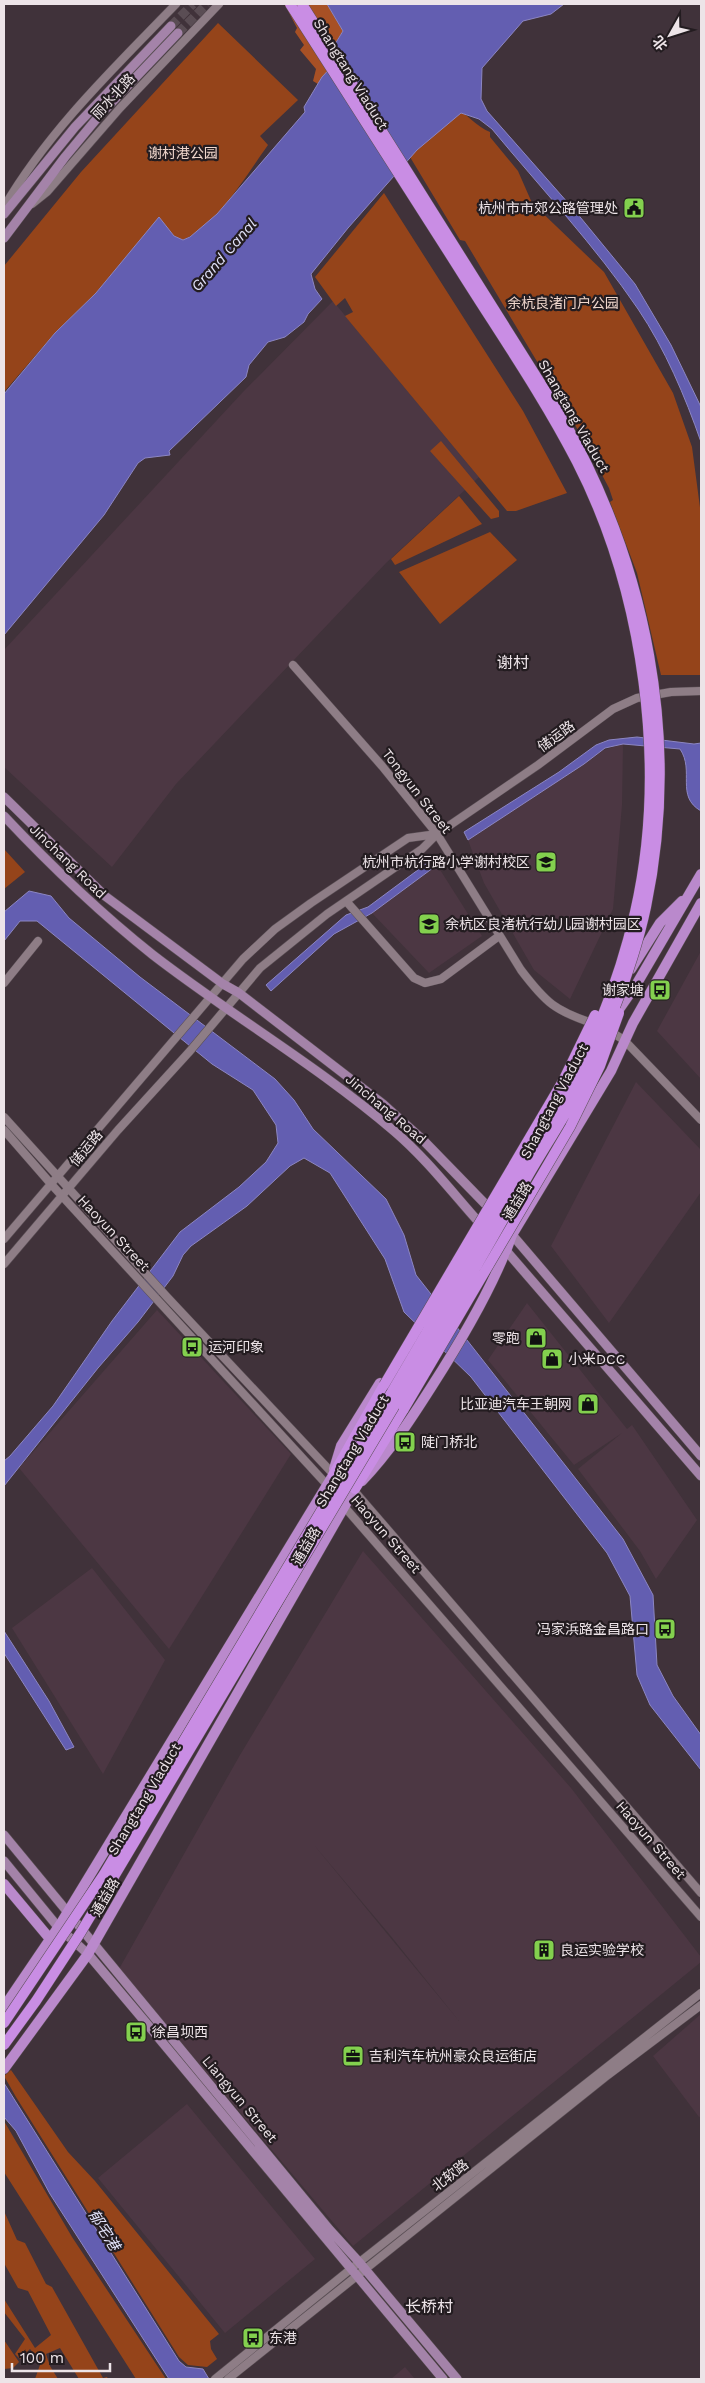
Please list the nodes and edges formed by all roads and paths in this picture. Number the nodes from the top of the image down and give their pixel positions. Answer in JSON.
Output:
{"nodes":[{"id":1,"x":176,"y":4,"type":"edge"},
{"id":2,"x":219,"y":4,"type":"edge"},
{"id":3,"x":290,"y":4,"type":"edge"},
{"id":4,"x":302,"y":4,"type":"edge"},
{"id":5,"x":4,"y":207,"type":"edge"},
{"id":6,"x":29,"y":207,"type":"junction"},
{"id":7,"x":4,"y":214,"type":"edge"},
{"id":8,"x":4,"y":238,"type":"edge"},
{"id":9,"x":293,"y":666,"type":"dead end"},
{"id":10,"x":701,"y":691,"type":"edge"},
{"id":11,"x":4,"y":797,"type":"edge"},
{"id":12,"x":4,"y":816,"type":"edge"},
{"id":13,"x":437,"y":834,"type":"junction"},
{"id":14,"x":701,"y":874,"type":"edge"},
{"id":15,"x":691,"y":892,"type":"junction"},
{"id":16,"x":346,"y":901,"type":"junction"},
{"id":17,"x":701,"y":904,"type":"edge"},
{"id":18,"x":500,"y":936,"type":"junction"},
{"id":19,"x":630,"y":936,"type":"junction"},
{"id":20,"x":38,"y":940,"type":"dead end"},
{"id":21,"x":4,"y":982,"type":"edge"},
{"id":22,"x":223,"y":984,"type":"junction"},
{"id":23,"x":621,"y":991,"type":"junction"},
{"id":24,"x":239,"y":993,"type":"junction"},
{"id":25,"x":212,"y":996,"type":"junction"},
{"id":26,"x":227,"y":1006,"type":"junction"},
{"id":27,"x":594,"y":1023,"type":"junction"},
{"id":28,"x":606,"y":1028,"type":"junction"},
{"id":29,"x":624,"y":1040,"type":"junction"},
{"id":30,"x":4,"y":1117,"type":"edge"},
{"id":31,"x":701,"y":1120,"type":"edge"},
{"id":32,"x":4,"y":1130,"type":"edge"},
{"id":33,"x":57,"y":1178,"type":"junction"},
{"id":34,"x":51,"y":1184,"type":"junction"},
{"id":35,"x":68,"y":1189,"type":"junction"},
{"id":36,"x":62,"y":1195,"type":"junction"},
{"id":37,"x":490,"y":1208,"type":"junction"},
{"id":38,"x":480,"y":1224,"type":"junction"},
{"id":39,"x":512,"y":1235,"type":"junction"},
{"id":40,"x":4,"y":1239,"type":"edge"},
{"id":41,"x":506,"y":1251,"type":"junction"},
{"id":42,"x":4,"y":1264,"type":"edge"},
{"id":43,"x":701,"y":1456,"type":"edge"},
{"id":44,"x":701,"y":1476,"type":"edge"},
{"id":45,"x":330,"y":1479,"type":"junction"},
{"id":46,"x":355,"y":1489,"type":"junction"},
{"id":47,"x":345,"y":1506,"type":"junction"},
{"id":48,"x":4,"y":1836,"type":"edge"},
{"id":49,"x":4,"y":1861,"type":"edge"},
{"id":50,"x":4,"y":1884,"type":"edge"},
{"id":51,"x":701,"y":1893,"type":"edge"},
{"id":52,"x":67,"y":1913,"type":"junction"},
{"id":53,"x":701,"y":1918,"type":"edge"},
{"id":54,"x":58,"y":1927,"type":"junction"},
{"id":55,"x":50,"y":1939,"type":"junction"},
{"id":56,"x":90,"y":1949,"type":"junction"},
{"id":57,"x":701,"y":1993,"type":"edge"},
{"id":58,"x":701,"y":2005,"type":"edge"},
{"id":59,"x":4,"y":2007,"type":"edge"},
{"id":60,"x":4,"y":2023,"type":"edge"},
{"id":61,"x":4,"y":2045,"type":"edge"},
{"id":62,"x":4,"y":2069,"type":"edge"},
{"id":63,"x":362,"y":2266,"type":"junction"},
{"id":64,"x":353,"y":2272,"type":"junction"},
{"id":65,"x":215,"y":2379,"type":"edge"},
{"id":66,"x":228,"y":2379,"type":"edge"},
{"id":67,"x":443,"y":2379,"type":"edge"},
{"id":68,"x":457,"y":2379,"type":"edge"}],
"edges":[{"from":1,"to":5,"type":"street","name":"丽水北路"},
{"from":2,"to":6,"type":"street","name":"丽水北路"},
{"from":3,"to":19,"type":"highway","name":"Shangtang Viaduct","bridge":true},
{"from":4,"to":23,"type":"highway","name":"Shangtang Viaduct","bridge":true},
{"from":6,"to":7,"type":"main road","name":"丽水北路"},
{"from":6,"to":8,"type":"main road","name":"丽水北路"},
{"from":9,"to":13,"type":"street","name":"Tongyun Street"},
{"from":10,"to":13,"type":"street","name":"储运路"},
{"from":11,"to":22,"type":"main road","name":"Jinchang Road"},
{"from":12,"to":25,"type":"main road","name":"Jinchang Road"},
{"from":13,"to":16,"type":"street","name":"储运路"},
{"from":13,"to":18,"type":"street","name":"Tongyun Street"},
{"from":13,"to":22,"type":"street","name":"储运路"},
{"from":14,"to":15,"type":"main road","name":"通益路"},
{"from":15,"to":27,"type":"main road"},
{"from":15,"to":28,"type":"main road","name":"通益路"},
{"from":16,"to":18,"type":"street"},
{"from":16,"to":24,"type":"street","name":"储运路"},
{"from":17,"to":29,"type":"main road","name":"通益路"},
{"from":18,"to":27,"type":"street","name":"Tongyun Street"},
{"from":19,"to":45,"type":"highway","bridge":true},
{"from":19,"to":60,"type":"highway","name":"Shangtang Viaduct","bridge":true},
{"from":20,"to":21,"type":"street"},
{"from":22,"to":24,"type":"main road","name":"Jinchang Road"},
{"from":22,"to":25,"type":"street","name":"储运路"},
{"from":23,"to":46,"type":"highway","bridge":true},
{"from":23,"to":61,"type":"highway","name":"Shangtang Viaduct","bridge":true},
{"from":24,"to":26,"type":"street","name":"储运路"},
{"from":24,"to":37,"type":"main road","name":"Jinchang Road"},
{"from":25,"to":26,"type":"main road","name":"Jinchang Road"},
{"from":25,"to":33,"type":"street","name":"储运路"},
{"from":26,"to":35,"type":"street","name":"储运路"},
{"from":26,"to":38,"type":"main road","name":"Jinchang Road"},
{"from":27,"to":28,"type":"street","name":"Tongyun Street"},
{"from":27,"to":37,"type":"main road"},
{"from":28,"to":29,"type":"street","name":"Tongyun Street"},
{"from":28,"to":37,"type":"main road","name":"通益路"},
{"from":29,"to":31,"type":"street","name":"Tongyun Street"},
{"from":29,"to":39,"type":"main road","name":"通益路"},
{"from":30,"to":33,"type":"street","name":"Haoyun Street"},
{"from":32,"to":34,"type":"street","name":"Haoyun Street"},
{"from":33,"to":34,"type":"street","name":"储运路"},
{"from":33,"to":35,"type":"street","name":"Haoyun Street"},
{"from":34,"to":36,"type":"street","name":"Haoyun Street"},
{"from":34,"to":40,"type":"street","name":"储运路"},
{"from":35,"to":36,"type":"street","name":"储运路"},
{"from":35,"to":45,"type":"street","name":"Haoyun Street"},
{"from":36,"to":42,"type":"street","name":"储运路"},
{"from":36,"to":45,"type":"street","name":"Haoyun Street"},
{"from":37,"to":38,"type":"main road","name":"通益路"},
{"from":37,"to":39,"type":"main road","name":"Jinchang Road"},
{"from":38,"to":41,"type":"main road","name":"Jinchang Road"},
{"from":38,"to":45,"type":"main road","name":"通益路"},
{"from":39,"to":41,"type":"main road","name":"通益路"},
{"from":39,"to":43,"type":"main road","name":"Jinchang Road"},
{"from":41,"to":44,"type":"main road","name":"Jinchang Road"},
{"from":41,"to":46,"type":"main road"},
{"from":41,"to":46,"type":"main road","name":"通益路","bridge":true},
{"from":45,"to":46,"type":"street","name":"Haoyun Street"},
{"from":45,"to":47,"type":"street","name":"Haoyun Street"},
{"from":45,"to":52,"type":"main road","name":"通益路"},
{"from":46,"to":47,"type":"main road","name":"通益路"},
{"from":46,"to":51,"type":"street","name":"Haoyun Street"},
{"from":47,"to":53,"type":"street","name":"Haoyun Street"},
{"from":47,"to":56,"type":"main road","name":"通益路"},
{"from":48,"to":52,"type":"main road","name":"Liangyun Street"},
{"from":49,"to":54,"type":"main road","name":"Liangyun Street"},
{"from":50,"to":55,"type":"main road"},
{"from":52,"to":54,"type":"main road","name":"通益路"},
{"from":52,"to":56,"type":"main road","name":"Liangyun Street"},
{"from":54,"to":55,"type":"main road","name":"通益路"},
{"from":54,"to":56,"type":"main road","name":"Liangyun Street"},
{"from":55,"to":59,"type":"main road","name":"通益路"},
{"from":56,"to":62,"type":"main road","name":"通益路"},
{"from":56,"to":63,"type":"main road","name":"Liangyun Street"},
{"from":56,"to":64,"type":"main road","name":"Liangyun Street"},
{"from":57,"to":63,"type":"street","name":"北软路"},
{"from":58,"to":63,"type":"street","name":"北软路"},
{"from":63,"to":64,"type":"street","name":"北软路"},
{"from":63,"to":68,"type":"main road","name":"Liangyun Street"},
{"from":64,"to":65,"type":"street","name":"北软路"},
{"from":64,"to":66,"type":"street","name":"北软路"},
{"from":64,"to":67,"type":"main road","name":"Liangyun Street"}]}
